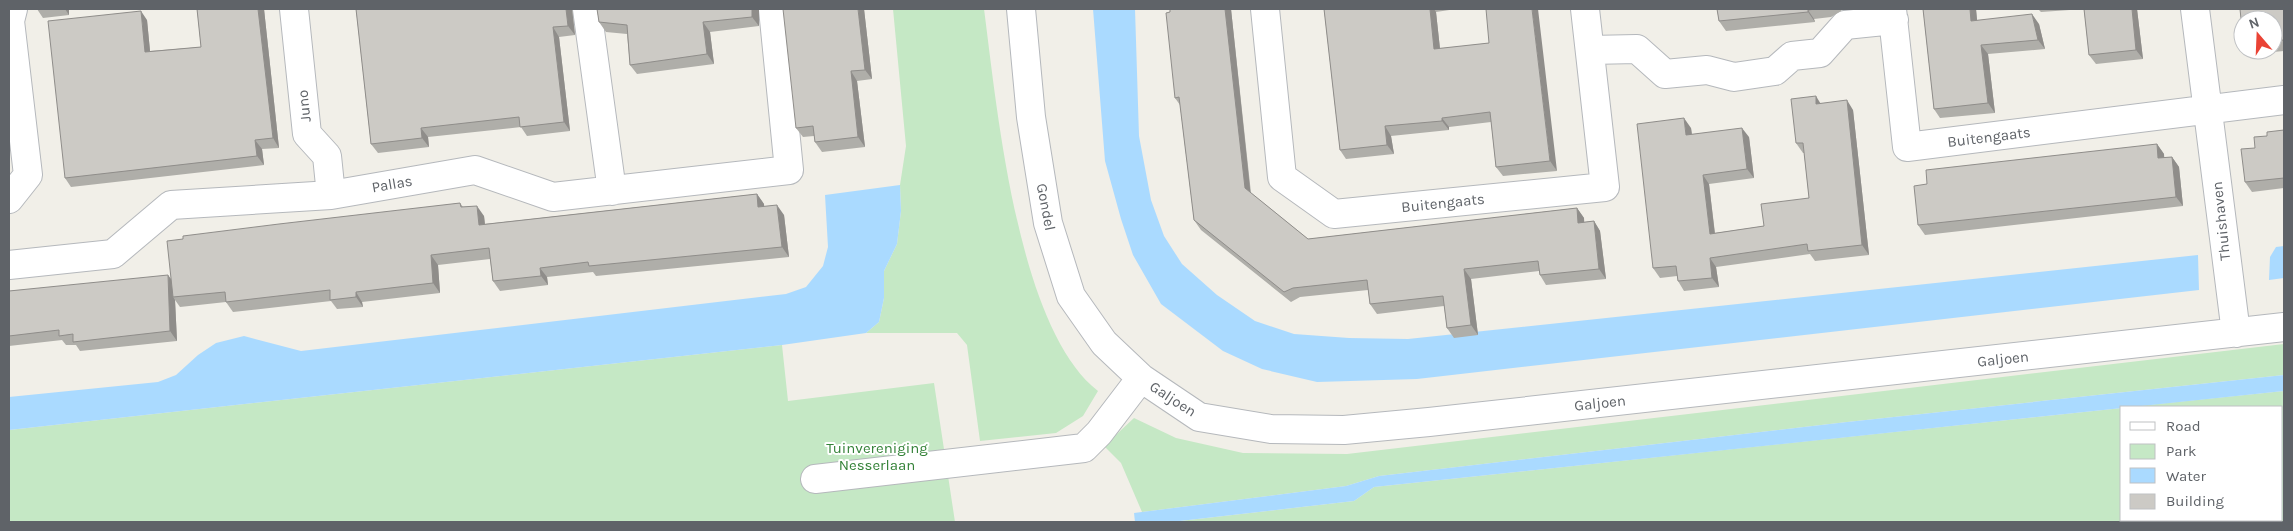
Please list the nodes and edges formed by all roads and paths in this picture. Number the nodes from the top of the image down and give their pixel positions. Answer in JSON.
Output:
{"nodes":[{"id":1,"x":13,"y":9,"type":"edge"},
{"id":2,"x":294,"y":9,"type":"edge"},
{"id":3,"x":587,"y":9,"type":"edge"},
{"id":4,"x":773,"y":9,"type":"edge"},
{"id":5,"x":1020,"y":9,"type":"edge"},
{"id":6,"x":1265,"y":9,"type":"edge"},
{"id":7,"x":1585,"y":9,"type":"edge"},
{"id":8,"x":2195,"y":9,"type":"edge"},
{"id":9,"x":1893,"y":14,"type":"edge"},
{"id":10,"x":1590,"y":50,"type":"junction"},
{"id":11,"x":2284,"y":100,"type":"edge"},
{"id":12,"x":2209,"y":109,"type":"junction"},
{"id":13,"x":612,"y":191,"type":"junction"},
{"id":14,"x":331,"y":195,"type":"junction"},
{"id":15,"x":9,"y":199,"type":"edge"},
{"id":16,"x":9,"y":265,"type":"edge"},
{"id":17,"x":2284,"y":327,"type":"edge"},
{"id":18,"x":2236,"y":333,"type":"junction"},
{"id":19,"x":1141,"y":378,"type":"junction"},
{"id":20,"x":815,"y":479,"type":"dead end"}],
"edges":[{"from":1,"to":15,"type":"street"},
{"from":2,"to":14,"type":"street","name":"Juno"},
{"from":3,"to":13,"type":"street"},
{"from":4,"to":13,"type":"street","name":"Pallas"},
{"from":5,"to":19,"type":"street","name":"Gondel"},
{"from":6,"to":10,"type":"street","name":"Buitengaats"},
{"from":7,"to":10,"type":"street","name":"Buitengaats"},
{"from":8,"to":12,"type":"street","name":"Thuishaven"},
{"from":9,"to":10,"type":"street"},
{"from":9,"to":12,"type":"street","name":"Buitengaats"},
{"from":11,"to":12,"type":"street"},
{"from":12,"to":18,"type":"street","name":"Thuishaven"},
{"from":13,"to":14,"type":"street","name":"Pallas"},
{"from":14,"to":16,"type":"street","name":"Pallas"},
{"from":17,"to":18,"type":"street","name":"Galjoen"},
{"from":18,"to":19,"type":"street","name":"Galjoen"},
{"from":19,"to":20,"type":"street","name":"Galjoen"}]}
